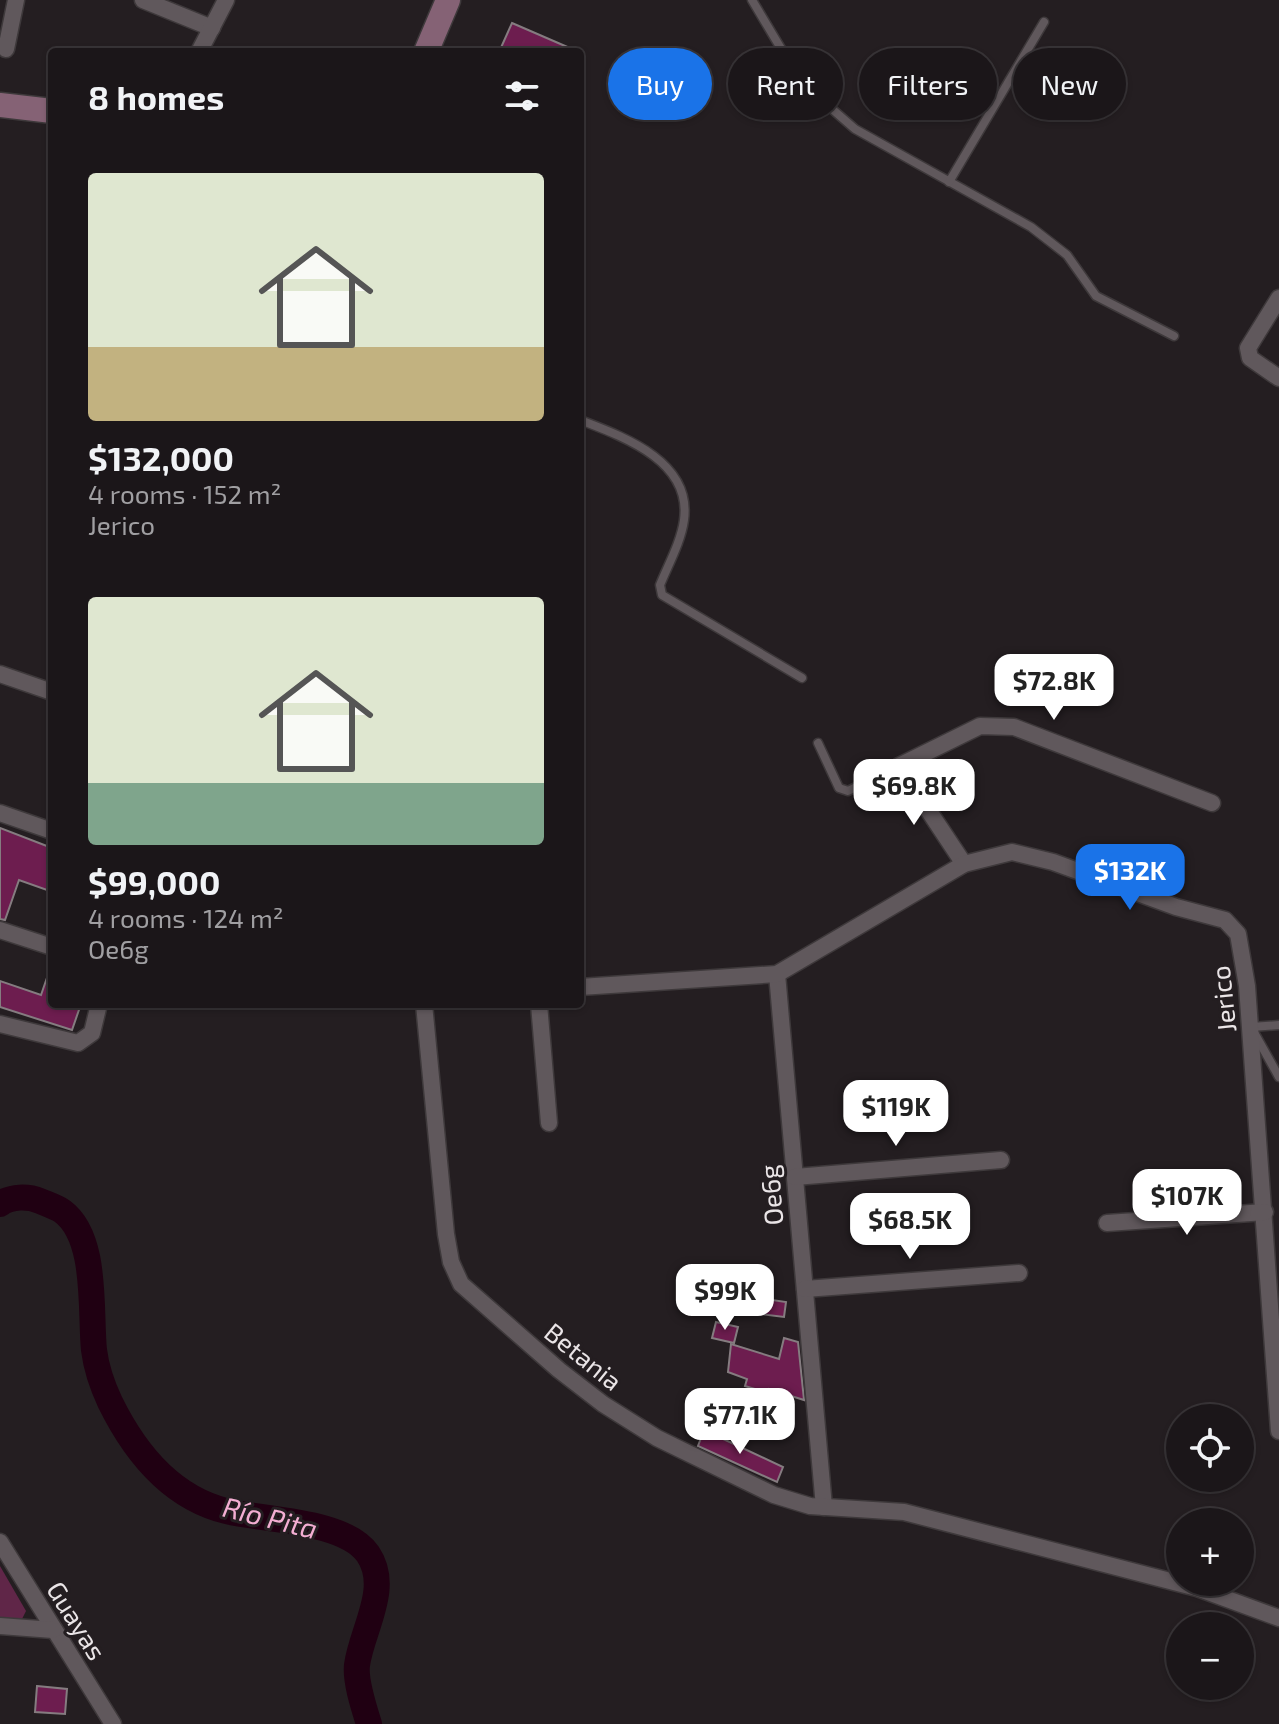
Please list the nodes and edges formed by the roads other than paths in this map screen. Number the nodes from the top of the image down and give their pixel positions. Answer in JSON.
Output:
{"nodes":[{"id":1,"x":16,"y":0,"type":"edge"},
{"id":2,"x":143,"y":0,"type":"edge"},
{"id":3,"x":226,"y":0,"type":"edge"},
{"id":4,"x":448,"y":0,"type":"edge"},
{"id":5,"x":752,"y":0,"type":"edge"},
{"id":6,"x":1044,"y":22,"type":"dead end"},
{"id":7,"x":212,"y":28,"type":"junction"},
{"id":8,"x":201,"y":48,"type":"edge"},
{"id":9,"x":428,"y":48,"type":"edge"},
{"id":10,"x":6,"y":49,"type":"dead end"},
{"id":11,"x":0,"y":105,"type":"edge"},
{"id":12,"x":48,"y":111,"type":"edge"},
{"id":13,"x":949,"y":182,"type":"junction"},
{"id":14,"x":1279,"y":298,"type":"edge"},
{"id":15,"x":1174,"y":336,"type":"dead end"},
{"id":16,"x":1279,"y":378,"type":"edge"},
{"id":17,"x":584,"y":422,"type":"edge"},
{"id":18,"x":0,"y":674,"type":"edge"},
{"id":19,"x":802,"y":678,"type":"dead end"},
{"id":20,"x":48,"y":691,"type":"edge"},
{"id":21,"x":818,"y":743,"type":"dead end"},
{"id":22,"x":899,"y":766,"type":"junction"},
{"id":23,"x":1212,"y":803,"type":"dead end"},
{"id":24,"x":0,"y":813,"type":"edge"},
{"id":25,"x":48,"y":830,"type":"edge"},
{"id":26,"x":964,"y":864,"type":"junction"},
{"id":27,"x":0,"y":930,"type":"edge"},
{"id":28,"x":48,"y":946,"type":"edge"},
{"id":29,"x":777,"y":974,"type":"junction"},
{"id":30,"x":584,"y":987,"type":"edge"},
{"id":31,"x":98,"y":1008,"type":"edge"},
{"id":32,"x":424,"y":1008,"type":"edge"},
{"id":33,"x":539,"y":1008,"type":"edge"},
{"id":34,"x":0,"y":1024,"type":"edge"},
{"id":35,"x":1279,"y":1025,"type":"edge"},
{"id":36,"x":1251,"y":1027,"type":"junction"},
{"id":37,"x":1279,"y":1077,"type":"edge"},
{"id":38,"x":549,"y":1123,"type":"dead end"},
{"id":39,"x":1001,"y":1160,"type":"dead end"},
{"id":40,"x":795,"y":1177,"type":"junction"},
{"id":41,"x":1265,"y":1212,"type":"junction"},
{"id":42,"x":1107,"y":1223,"type":"dead end"},
{"id":43,"x":1019,"y":1273,"type":"dead end"},
{"id":44,"x":805,"y":1289,"type":"junction"},
{"id":45,"x":1279,"y":1431,"type":"edge"},
{"id":46,"x":824,"y":1507,"type":"junction"},
{"id":47,"x":0,"y":1542,"type":"edge"},
{"id":48,"x":1279,"y":1618,"type":"edge"},
{"id":49,"x":0,"y":1626,"type":"edge"},
{"id":50,"x":53,"y":1630,"type":"junction"},
{"id":51,"x":113,"y":1724,"type":"edge"}],
"edges":[{"from":1,"to":10,"type":"street"},
{"from":2,"to":7,"type":"street"},
{"from":3,"to":7,"type":"street"},
{"from":4,"to":9,"type":"street"},
{"from":5,"to":13,"type":"lane"},
{"from":6,"to":13,"type":"lane"},
{"from":7,"to":8,"type":"street"},
{"from":11,"to":12,"type":"street"},
{"from":13,"to":15,"type":"lane"},
{"from":14,"to":16,"type":"street"},
{"from":17,"to":19,"type":"lane"},
{"from":18,"to":20,"type":"street"},
{"from":21,"to":22,"type":"lane"},
{"from":22,"to":23,"type":"street"},
{"from":22,"to":26,"type":"street"},
{"from":24,"to":25,"type":"street"},
{"from":26,"to":29,"type":"street","name":"Jerico"},
{"from":26,"to":36,"type":"street","name":"Jerico"},
{"from":27,"to":28,"type":"street"},
{"from":29,"to":30,"type":"street","name":"Jerico"},
{"from":29,"to":40,"type":"street","name":"Oe6g"},
{"from":31,"to":34,"type":"street"},
{"from":32,"to":46,"type":"street","name":"Betania"},
{"from":33,"to":38,"type":"street"},
{"from":35,"to":36,"type":"lane"},
{"from":36,"to":37,"type":"lane"},
{"from":36,"to":41,"type":"street","name":"Jerico"},
{"from":39,"to":40,"type":"street"},
{"from":40,"to":44,"type":"street","name":"Oe6g"},
{"from":41,"to":42,"type":"street"},
{"from":41,"to":45,"type":"street","name":"Jerico"},
{"from":43,"to":44,"type":"street"},
{"from":44,"to":46,"type":"street","name":"Oe6g"},
{"from":46,"to":48,"type":"street","name":"Betania"},
{"from":47,"to":50,"type":"street","name":"Guayas"},
{"from":49,"to":50,"type":"street"},
{"from":50,"to":51,"type":"street","name":"Guayas"}]}
